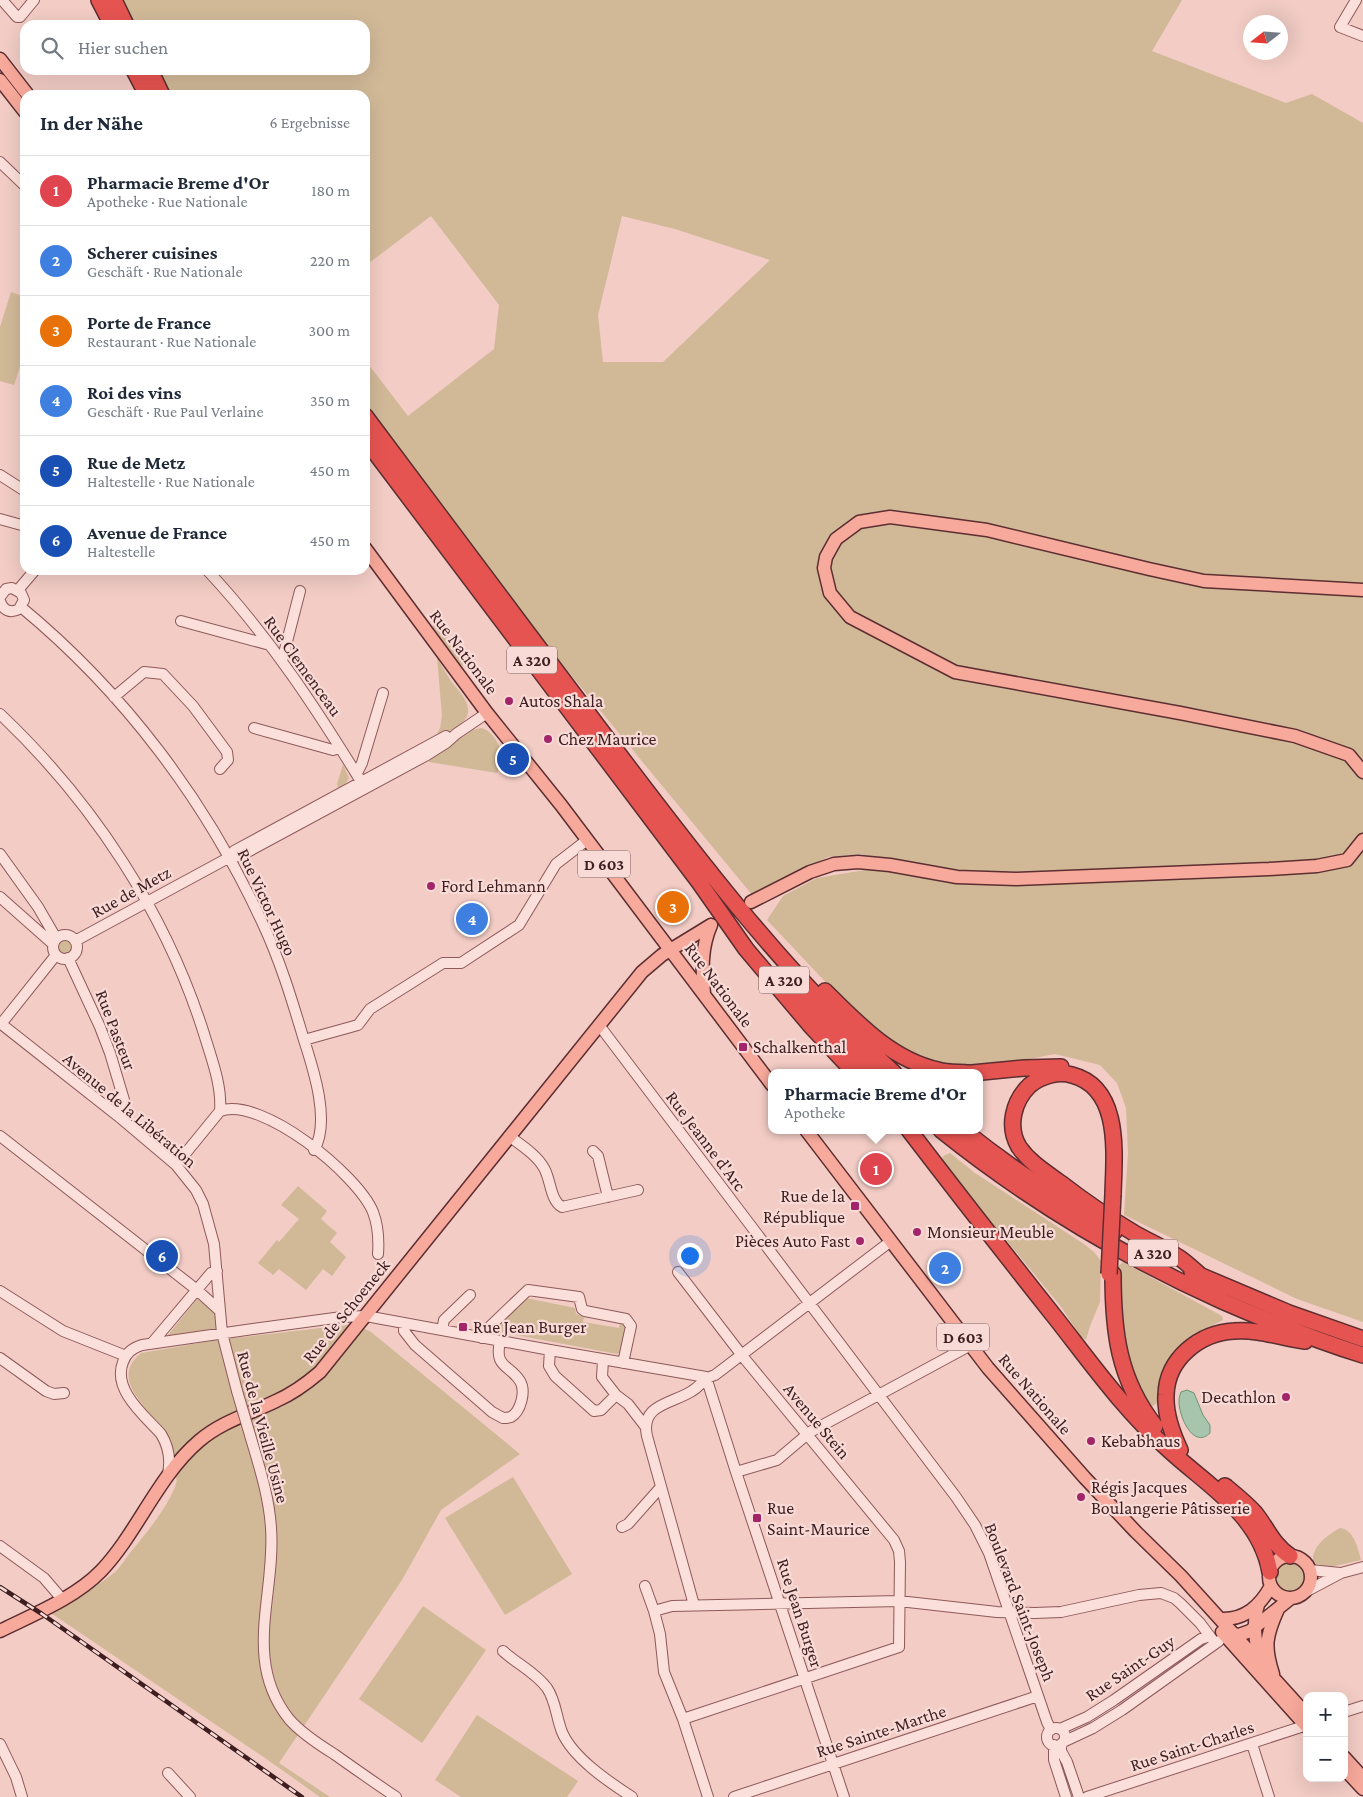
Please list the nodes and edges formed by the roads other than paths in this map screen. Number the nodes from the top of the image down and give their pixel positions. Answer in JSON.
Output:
{"nodes":[{"id":1,"x":2,"y":0,"type":"edge"},
{"id":2,"x":34,"y":0,"type":"edge"},
{"id":3,"x":99,"y":0,"type":"edge"},
{"id":4,"x":114,"y":0,"type":"edge"},
{"id":5,"x":1356,"y":0,"type":"edge"},
{"id":6,"x":109,"y":20,"type":"edge"},
{"id":7,"x":124,"y":20,"type":"edge"},
{"id":8,"x":1363,"y":36,"type":"edge"},
{"id":9,"x":1,"y":70,"type":"edge"},
{"id":10,"x":137,"y":75,"type":"edge"},
{"id":11,"x":152,"y":75,"type":"edge"},
{"id":12,"x":23,"y":90,"type":"edge"},
{"id":13,"x":144,"y":90,"type":"edge"},
{"id":14,"x":160,"y":90,"type":"edge"},
{"id":15,"x":20,"y":103,"type":"edge"},
{"id":16,"x":0,"y":162,"type":"edge"},
{"id":17,"x":20,"y":181,"type":"edge"},
{"id":18,"x":370,"y":423,"type":"edge"},
{"id":19,"x":370,"y":446,"type":"edge"},
{"id":20,"x":0,"y":475,"type":"edge"},
{"id":21,"x":20,"y":488,"type":"edge"},
{"id":22,"x":0,"y":519,"type":"edge"},
{"id":23,"x":20,"y":525,"type":"edge"},
{"id":24,"x":370,"y":555,"type":"edge"},
{"id":25,"x":31,"y":575,"type":"edge"},
{"id":26,"x":211,"y":575,"type":"edge"},
{"id":27,"x":18,"y":590,"type":"junction"},
{"id":28,"x":1363,"y":590,"type":"edge"},
{"id":29,"x":300,"y":591,"type":"dead end"},
{"id":30,"x":1,"y":600,"type":"edge"},
{"id":31,"x":21,"y":607,"type":"junction"},
{"id":32,"x":181,"y":621,"type":"dead end"},
{"id":33,"x":270,"y":644,"type":"junction"},
{"id":34,"x":282,"y":661,"type":"junction"},
{"id":35,"x":383,"y":693,"type":"dead end"},
{"id":36,"x":114,"y":697,"type":"junction"},
{"id":37,"x":487,"y":712,"type":"junction"},
{"id":38,"x":0,"y":714,"type":"edge"},
{"id":39,"x":254,"y":728,"type":"dead end"},
{"id":40,"x":340,"y":748,"type":"junction"},
{"id":41,"x":220,"y":769,"type":"dead end"},
{"id":42,"x":1363,"y":772,"type":"edge"},
{"id":43,"x":360,"y":780,"type":"junction"},
{"id":44,"x":587,"y":840,"type":"junction"},
{"id":45,"x":1363,"y":840,"type":"edge"},
{"id":46,"x":0,"y":854,"type":"edge"},
{"id":47,"x":230,"y":857,"type":"junction"},
{"id":48,"x":699,"y":882,"type":"junction"},
{"id":49,"x":0,"y":897,"type":"edge"},
{"id":50,"x":146,"y":902,"type":"junction"},
{"id":51,"x":751,"y":902,"type":"dead end"},
{"id":52,"x":752,"y":925,"type":"junction"},
{"id":53,"x":55,"y":941,"type":"junction"},
{"id":54,"x":75,"y":941,"type":"junction"},
{"id":55,"x":670,"y":950,"type":"junction"},
{"id":56,"x":56,"y":955,"type":"junction"},
{"id":57,"x":68,"y":958,"type":"junction"},
{"id":58,"x":704,"y":994,"type":"junction"},
{"id":59,"x":1,"y":1024,"type":"edge"},
{"id":60,"x":599,"y":1025,"type":"junction"},
{"id":61,"x":304,"y":1040,"type":"junction"},
{"id":62,"x":852,"y":1069,"type":"edge"},
{"id":63,"x":871,"y":1069,"type":"edge"},
{"id":64,"x":890,"y":1069,"type":"edge"},
{"id":65,"x":932,"y":1069,"type":"edge"},
{"id":66,"x":983,"y":1072,"type":"edge"},
{"id":67,"x":768,"y":1080,"type":"edge"},
{"id":68,"x":218,"y":1113,"type":"junction"},
{"id":69,"x":118,"y":1116,"type":"junction"},
{"id":70,"x":809,"y":1134,"type":"edge"},
{"id":71,"x":912,"y":1134,"type":"edge"},
{"id":72,"x":946,"y":1134,"type":"edge"},
{"id":73,"x":968,"y":1134,"type":"edge"},
{"id":74,"x":0,"y":1136,"type":"edge"},
{"id":75,"x":509,"y":1136,"type":"junction"},
{"id":76,"x":314,"y":1150,"type":"junction"},
{"id":77,"x":593,"y":1151,"type":"dead end"},
{"id":78,"x":176,"y":1165,"type":"junction"},
{"id":79,"x":638,"y":1190,"type":"dead end"},
{"id":80,"x":1115,"y":1194,"type":"junction"},
{"id":81,"x":608,"y":1197,"type":"junction"},
{"id":82,"x":891,"y":1241,"type":"junction"},
{"id":83,"x":378,"y":1254,"type":"dead end"},
{"id":84,"x":216,"y":1271,"type":"junction"},
{"id":85,"x":678,"y":1272,"type":"dead end"},
{"id":86,"x":1111,"y":1274,"type":"junction"},
{"id":87,"x":1201,"y":1276,"type":"junction"},
{"id":88,"x":197,"y":1290,"type":"junction"},
{"id":89,"x":0,"y":1291,"type":"edge"},
{"id":90,"x":470,"y":1294,"type":"dead end"},
{"id":91,"x":809,"y":1303,"type":"junction"},
{"id":92,"x":219,"y":1310,"type":"junction"},
{"id":93,"x":366,"y":1316,"type":"junction"},
{"id":94,"x":404,"y":1324,"type":"junction"},
{"id":95,"x":442,"y":1330,"type":"junction"},
{"id":96,"x":222,"y":1333,"type":"junction"},
{"id":97,"x":482,"y":1338,"type":"junction"},
{"id":98,"x":1363,"y":1339,"type":"edge"},
{"id":99,"x":500,"y":1341,"type":"junction"},
{"id":100,"x":152,"y":1343,"type":"junction"},
{"id":101,"x":1330,"y":1345,"type":"junction"},
{"id":102,"x":970,"y":1346,"type":"junction"},
{"id":103,"x":550,"y":1350,"type":"junction"},
{"id":104,"x":741,"y":1355,"type":"junction"},
{"id":105,"x":1363,"y":1355,"type":"edge"},
{"id":106,"x":126,"y":1356,"type":"junction"},
{"id":107,"x":0,"y":1358,"type":"edge"},
{"id":108,"x":604,"y":1360,"type":"junction"},
{"id":109,"x":623,"y":1363,"type":"junction"},
{"id":110,"x":706,"y":1377,"type":"junction"},
{"id":111,"x":64,"y":1393,"type":"dead end"},
{"id":112,"x":616,"y":1395,"type":"junction"},
{"id":113,"x":879,"y":1395,"type":"junction"},
{"id":114,"x":645,"y":1426,"type":"junction"},
{"id":115,"x":807,"y":1434,"type":"junction"},
{"id":116,"x":1152,"y":1434,"type":"junction"},
{"id":117,"x":1180,"y":1450,"type":"junction"},
{"id":118,"x":736,"y":1472,"type":"junction"},
{"id":119,"x":168,"y":1474,"type":"junction"},
{"id":120,"x":660,"y":1488,"type":"junction"},
{"id":121,"x":622,"y":1527,"type":"dead end"},
{"id":122,"x":0,"y":1546,"type":"edge"},
{"id":123,"x":1290,"y":1556,"type":"junction"},
{"id":124,"x":1363,"y":1567,"type":"edge"},
{"id":125,"x":1310,"y":1570,"type":"junction"},
{"id":126,"x":1341,"y":1573,"type":"junction"},
{"id":127,"x":1270,"y":1579,"type":"junction"},
{"id":128,"x":646,"y":1586,"type":"dead end"},
{"id":129,"x":1307,"y":1591,"type":"junction"},
{"id":130,"x":1290,"y":1598,"type":"junction"},
{"id":131,"x":62,"y":1599,"type":"junction"},
{"id":132,"x":899,"y":1601,"type":"junction"},
{"id":133,"x":779,"y":1603,"type":"junction"},
{"id":134,"x":694,"y":1605,"type":"junction"},
{"id":135,"x":1258,"y":1605,"type":"junction"},
{"id":136,"x":1278,"y":1609,"type":"junction"},
{"id":137,"x":654,"y":1611,"type":"junction"},
{"id":138,"x":1009,"y":1613,"type":"junction"},
{"id":139,"x":1255,"y":1626,"type":"junction"},
{"id":140,"x":0,"y":1631,"type":"edge"},
{"id":141,"x":1221,"y":1633,"type":"junction"},
{"id":142,"x":503,"y":1651,"type":"dead end"},
{"id":143,"x":1260,"y":1662,"type":"junction"},
{"id":144,"x":804,"y":1679,"type":"junction"},
{"id":145,"x":1270,"y":1681,"type":"junction"},
{"id":146,"x":1038,"y":1696,"type":"junction"},
{"id":147,"x":1363,"y":1706,"type":"edge"},
{"id":148,"x":1348,"y":1711,"type":"edge"},
{"id":149,"x":683,"y":1719,"type":"junction"},
{"id":150,"x":1303,"y":1720,"type":"edge"},
{"id":151,"x":1303,"y":1724,"type":"edge"},
{"id":152,"x":1055,"y":1729,"type":"junction"},
{"id":153,"x":1059,"y":1743,"type":"junction"},
{"id":154,"x":0,"y":1744,"type":"edge"},
{"id":155,"x":1252,"y":1744,"type":"junction"},
{"id":156,"x":1348,"y":1761,"type":"edge"},
{"id":157,"x":833,"y":1764,"type":"junction"},
{"id":158,"x":168,"y":1772,"type":"dead end"},
{"id":159,"x":1348,"y":1773,"type":"edge"},
{"id":160,"x":1363,"y":1778,"type":"edge"},
{"id":161,"x":1363,"y":1789,"type":"edge"},
{"id":162,"x":22,"y":1797,"type":"edge"},
{"id":163,"x":190,"y":1797,"type":"edge"},
{"id":164,"x":396,"y":1797,"type":"edge"},
{"id":165,"x":632,"y":1797,"type":"edge"},
{"id":166,"x":708,"y":1797,"type":"edge"},
{"id":167,"x":734,"y":1797,"type":"edge"},
{"id":168,"x":844,"y":1797,"type":"edge"},
{"id":169,"x":1066,"y":1797,"type":"edge"},
{"id":170,"x":1079,"y":1797,"type":"edge"},
{"id":171,"x":1087,"y":1797,"type":"edge"},
{"id":172,"x":1269,"y":1797,"type":"edge"}],
"edges":[{"from":1,"to":2,"type":"street"},
{"from":3,"to":6,"type":"highway"},
{"from":4,"to":7,"type":"highway"},
{"from":5,"to":8,"type":"street"},
{"from":9,"to":12,"type":"main road"},
{"from":9,"to":15,"type":"main road"},
{"from":10,"to":13,"type":"highway"},
{"from":11,"to":14,"type":"highway"},
{"from":16,"to":17,"type":"street"},
{"from":18,"to":52,"type":"highway","number":"A 320"},
{"from":19,"to":48,"type":"highway","number":"A 320"},
{"from":20,"to":21,"type":"street"},
{"from":22,"to":23,"type":"street"},
{"from":24,"to":37,"type":"main road","name":"Rue Nationale","number":"D 603"},
{"from":25,"to":27,"type":"street"},
{"from":26,"to":33,"type":"street","name":"Rue Clemenceau"},
{"from":27,"to":30,"type":"street"},
{"from":27,"to":31,"type":"street"},
{"from":28,"to":42,"type":"main road"},
{"from":29,"to":34,"type":"street"},
{"from":30,"to":31,"type":"street"},
{"from":31,"to":36,"type":"street","name":"Rue Victor Hugo"},
{"from":32,"to":33,"type":"street"},
{"from":33,"to":34,"type":"street","name":"Rue Clemenceau"},
{"from":34,"to":40,"type":"street","name":"Rue Clemenceau"},
{"from":35,"to":43,"type":"street"},
{"from":36,"to":41,"type":"street"},
{"from":36,"to":47,"type":"street","name":"Rue Victor Hugo"},
{"from":37,"to":43,"type":"street","name":"Rue de Metz"},
{"from":37,"to":44,"type":"main road","name":"Rue Nationale","number":"D 603"},
{"from":38,"to":50,"type":"street"},
{"from":39,"to":40,"type":"street"},
{"from":40,"to":43,"type":"street","name":"Rue Clemenceau"},
{"from":43,"to":47,"type":"street","name":"Rue de Metz"},
{"from":44,"to":55,"type":"main road","name":"Rue Nationale","number":"D 603"},
{"from":44,"to":61,"type":"street"},
{"from":45,"to":51,"type":"main road"},
{"from":46,"to":53,"type":"street"},
{"from":47,"to":50,"type":"street","name":"Rue de Metz"},
{"from":47,"to":61,"type":"street","name":"Rue Victor Hugo"},
{"from":48,"to":62,"type":"highway"},
{"from":48,"to":63,"type":"highway","number":"A 320"},
{"from":49,"to":53,"type":"street"},
{"from":50,"to":54,"type":"street","name":"Rue de Metz"},
{"from":50,"to":68,"type":"street"},
{"from":52,"to":64,"type":"highway","number":"A 320"},
{"from":52,"to":65,"type":"highway"},
{"from":53,"to":54,"type":"street"},
{"from":53,"to":56,"type":"street"},
{"from":54,"to":57,"type":"street"},
{"from":55,"to":58,"type":"main road","name":"Rue Nationale","number":"D 603"},
{"from":55,"to":58,"type":"main road","name":"Rue de Schoeneck"},
{"from":55,"to":60,"type":"main road","name":"Rue de Schoeneck"},
{"from":56,"to":57,"type":"street"},
{"from":56,"to":59,"type":"street"},
{"from":57,"to":69,"type":"street","name":"Rue Pasteur"},
{"from":58,"to":67,"type":"main road","name":"Rue Nationale","number":"D 603"},
{"from":59,"to":69,"type":"street","name":"Avenue de la Libération"},
{"from":60,"to":75,"type":"main road","name":"Rue de Schoeneck"},
{"from":60,"to":91,"type":"street","name":"Rue Jeanne d'Arc"},
{"from":61,"to":76,"type":"street","name":"Rue Victor Hugo"},
{"from":66,"to":80,"type":"highway"},
{"from":68,"to":76,"type":"street"},
{"from":68,"to":78,"type":"street"},
{"from":69,"to":78,"type":"street","name":"Avenue de la Libération"},
{"from":70,"to":82,"type":"main road","name":"Rue Nationale","number":"D 603"},
{"from":71,"to":116,"type":"highway"},
{"from":72,"to":101,"type":"highway","number":"A 320"},
{"from":73,"to":87,"type":"highway","number":"A 320"},
{"from":74,"to":88,"type":"street"},
{"from":75,"to":81,"type":"street"},
{"from":75,"to":93,"type":"main road","name":"Rue de Schoeneck"},
{"from":76,"to":83,"type":"street"},
{"from":77,"to":81,"type":"street"},
{"from":78,"to":84,"type":"street","name":"Avenue de la Libération"},
{"from":79,"to":81,"type":"street"},
{"from":80,"to":86,"type":"highway"},
{"from":80,"to":87,"type":"highway"},
{"from":82,"to":91,"type":"street"},
{"from":82,"to":102,"type":"main road","name":"Rue Nationale","number":"D 603"},
{"from":84,"to":88,"type":"street"},
{"from":84,"to":92,"type":"street","name":"Avenue de la Libération"},
{"from":85,"to":104,"type":"street","name":"Avenue Stein"},
{"from":86,"to":116,"type":"highway"},
{"from":86,"to":117,"type":"highway"},
{"from":87,"to":98,"type":"highway","number":"A 320"},
{"from":88,"to":92,"type":"street"},
{"from":88,"to":100,"type":"street"},
{"from":89,"to":106,"type":"street"},
{"from":90,"to":95,"type":"street"},
{"from":91,"to":104,"type":"street"},
{"from":91,"to":113,"type":"street","name":"Rue Jeanne d'Arc"},
{"from":92,"to":96,"type":"street","name":"Rue de la Vieille Usine"},
{"from":93,"to":94,"type":"street"},
{"from":93,"to":96,"type":"street"},
{"from":93,"to":119,"type":"main road","name":"Rue de Schoeneck"},
{"from":94,"to":95,"type":"street"},
{"from":94,"to":99,"type":"street"},
{"from":95,"to":97,"type":"street"},
{"from":96,"to":100,"type":"street"},
{"from":96,"to":164,"type":"street","name":"Rue de la Vieille Usine","bridge":true},
{"from":97,"to":99,"type":"street"},
{"from":97,"to":109,"type":"street"},
{"from":99,"to":103,"type":"street"},
{"from":100,"to":106,"type":"street"},
{"from":101,"to":105,"type":"highway","number":"A 320"},
{"from":101,"to":117,"type":"highway"},
{"from":102,"to":113,"type":"street"},
{"from":102,"to":141,"type":"main road","name":"Rue Nationale","number":"D 603"},
{"from":103,"to":108,"type":"street"},
{"from":103,"to":112,"type":"street"},
{"from":104,"to":110,"type":"street"},
{"from":104,"to":115,"type":"street","name":"Avenue Stein"},
{"from":106,"to":119,"type":"street"},
{"from":107,"to":111,"type":"street"},
{"from":108,"to":109,"type":"street"},
{"from":108,"to":112,"type":"street"},
{"from":109,"to":110,"type":"street"},
{"from":110,"to":114,"type":"street"},
{"from":110,"to":118,"type":"street","name":"Rue Jean Burger"},
{"from":112,"to":114,"type":"street"},
{"from":113,"to":115,"type":"street"},
{"from":113,"to":138,"type":"street","name":"Boulevard Saint-Joseph"},
{"from":114,"to":120,"type":"street"},
{"from":115,"to":118,"type":"street"},
{"from":115,"to":132,"type":"street","name":"Avenue Stein"},
{"from":116,"to":127,"type":"highway"},
{"from":117,"to":123,"type":"highway"},
{"from":118,"to":133,"type":"street","name":"Rue Jean Burger"},
{"from":119,"to":131,"type":"main road","name":"Rue de Schoeneck"},
{"from":120,"to":121,"type":"street"},
{"from":120,"to":134,"type":"street"},
{"from":122,"to":131,"type":"street"},
{"from":123,"to":125,"type":"main road"},
{"from":123,"to":127,"type":"main road"},
{"from":124,"to":126,"type":"street"},
{"from":125,"to":126,"type":"street"},
{"from":125,"to":129,"type":"main road"},
{"from":126,"to":129,"type":"street"},
{"from":127,"to":130,"type":"main road"},
{"from":127,"to":135,"type":"main road"},
{"from":128,"to":137,"type":"street"},
{"from":129,"to":130,"type":"main road"},
{"from":130,"to":136,"type":"main road"},
{"from":131,"to":140,"type":"main road","name":"Rue de Schoeneck"},
{"from":132,"to":133,"type":"street"},
{"from":132,"to":138,"type":"street"},
{"from":132,"to":144,"type":"street","name":"Avenue Stein"},
{"from":133,"to":134,"type":"street"},
{"from":133,"to":144,"type":"street","name":"Rue Jean Burger"},
{"from":134,"to":137,"type":"street"},
{"from":135,"to":139,"type":"main road"},
{"from":135,"to":141,"type":"main road"},
{"from":136,"to":139,"type":"main road"},
{"from":136,"to":145,"type":"main road"},
{"from":137,"to":149,"type":"street"},
{"from":138,"to":141,"type":"street"},
{"from":138,"to":146,"type":"street","name":"Boulevard Saint-Joseph"},
{"from":139,"to":141,"type":"main road"},
{"from":139,"to":143,"type":"main road"},
{"from":141,"to":143,"type":"main road","name":"Rue Nationale","number":"D 603"},
{"from":141,"to":145,"type":"main road","name":"Rue Nationale","number":"D 603"},
{"from":141,"to":152,"type":"street","name":"Rue Saint-Guy"},
{"from":141,"to":153,"type":"street","name":"Rue Saint-Guy"},
{"from":142,"to":165,"type":"street"},
{"from":143,"to":145,"type":"main road","name":"Rue Nationale","number":"D 603"},
{"from":144,"to":149,"type":"street"},
{"from":144,"to":157,"type":"street","name":"Rue Jean Burger"},
{"from":145,"to":150,"type":"main road","name":"Rue Nationale","number":"D 603"},
{"from":146,"to":152,"type":"street","name":"Boulevard Saint-Joseph"},
{"from":146,"to":157,"type":"street","name":"Rue Sainte-Marthe"},
{"from":147,"to":148,"type":"street"},
{"from":149,"to":166,"type":"street"},
{"from":151,"to":155,"type":"street","name":"Rue Saint-Charles"},
{"from":152,"to":153,"type":"street","name":"Boulevard Saint-Joseph"},
{"from":152,"to":153,"type":"street","name":"Boulevard Saint-Joseph"},
{"from":153,"to":169,"type":"street","name":"Boulevard Saint-Joseph"},
{"from":153,"to":170,"type":"street","name":"Boulevard Saint-Joseph"},
{"from":154,"to":162,"type":"street"},
{"from":155,"to":171,"type":"street","name":"Rue Saint-Charles"},
{"from":155,"to":172,"type":"street"},
{"from":156,"to":160,"type":"main road"},
{"from":157,"to":167,"type":"street","name":"Rue Sainte-Marthe"},
{"from":157,"to":168,"type":"street","name":"Rue Jean Burger"},
{"from":158,"to":163,"type":"street"},
{"from":159,"to":161,"type":"main road"}]}
